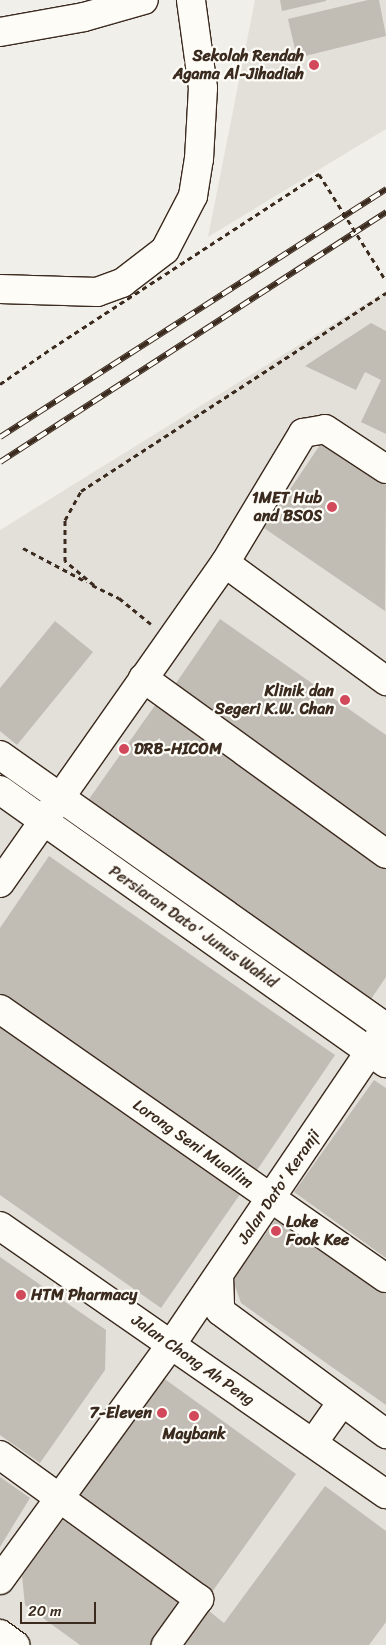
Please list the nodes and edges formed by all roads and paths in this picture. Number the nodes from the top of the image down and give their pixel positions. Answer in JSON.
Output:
{"nodes":[{"id":1,"x":144,"y":0,"type":"edge"},
{"id":2,"x":191,"y":0,"type":"edge"},
{"id":3,"x":0,"y":32,"type":"edge"},
{"id":4,"x":386,"y":281,"type":"edge"},
{"id":5,"x":0,"y":289,"type":"edge"},
{"id":6,"x":386,"y":293,"type":"edge"},
{"id":7,"x":0,"y":384,"type":"edge"},
{"id":8,"x":386,"y":469,"type":"edge"},
{"id":9,"x":23,"y":548,"type":"dead end"},
{"id":10,"x":225,"y":563,"type":"junction"},
{"id":11,"x":94,"y":586,"type":"junction"},
{"id":12,"x":170,"y":639,"type":"junction"},
{"id":13,"x":143,"y":678,"type":"junction"},
{"id":14,"x":386,"y":681,"type":"edge"},
{"id":15,"x":0,"y":755,"type":"edge"},
{"id":16,"x":0,"y":790,"type":"edge"},
{"id":17,"x":60,"y":797,"type":"junction"},
{"id":18,"x":43,"y":821,"type":"junction"},
{"id":19,"x":386,"y":854,"type":"edge"},
{"id":20,"x":0,"y":883,"type":"edge"},
{"id":21,"x":0,"y":1009,"type":"edge"},
{"id":22,"x":386,"y":1027,"type":"edge"},
{"id":23,"x":378,"y":1057,"type":"edge"},
{"id":24,"x":270,"y":1198,"type":"junction"},
{"id":25,"x":0,"y":1226,"type":"edge"},
{"id":26,"x":218,"y":1276,"type":"junction"},
{"id":27,"x":386,"y":1278,"type":"edge"},
{"id":28,"x":171,"y":1345,"type":"junction"},
{"id":29,"x":342,"y":1402,"type":"junction"},
{"id":30,"x":386,"y":1434,"type":"edge"},
{"id":31,"x":313,"y":1443,"type":"junction"},
{"id":32,"x":0,"y":1455,"type":"edge"},
{"id":33,"x":386,"y":1494,"type":"edge"},
{"id":34,"x":60,"y":1498,"type":"junction"},
{"id":35,"x":0,"y":1580,"type":"edge"},
{"id":36,"x":0,"y":1634,"type":"edge"},
{"id":37,"x":15,"y":1645,"type":"edge"},
{"id":38,"x":166,"y":1645,"type":"edge"}],
"edges":[{"from":1,"to":3,"type":"street"},
{"from":2,"to":5,"type":"street"},
{"from":4,"to":7,"type":"path","bridge":true},
{"from":6,"to":11,"type":"path"},
{"from":8,"to":10,"type":"street"},
{"from":9,"to":11,"type":"path"},
{"from":10,"to":12,"type":"street"},
{"from":10,"to":14,"type":"street"},
{"from":11,"to":12,"type":"path"},
{"from":12,"to":13,"type":"street"},
{"from":13,"to":17,"type":"street"},
{"from":13,"to":19,"type":"street"},
{"from":15,"to":17,"type":"street","name":"Persiaran Dato' Junus Wahid"},
{"from":16,"to":18,"type":"street","name":"Persiaran Dato' Junus Wahid"},
{"from":17,"to":18,"type":"street"},
{"from":17,"to":22,"type":"street","name":"Persiaran Dato' Junus Wahid"},
{"from":18,"to":20,"type":"street"},
{"from":18,"to":23,"type":"street","name":"Persiaran Dato' Junus Wahid"},
{"from":21,"to":24,"type":"street","name":"Lorong Seni Muallim"},
{"from":22,"to":23,"type":"street","name":"Jalan Dato' Keranji"},
{"from":23,"to":24,"type":"street","name":"Jalan Dato' Keranji"},
{"from":24,"to":26,"type":"street","name":"Jalan Dato' Keranji"},
{"from":24,"to":27,"type":"street","name":"Lorong Seni Muallim"},
{"from":25,"to":28,"type":"street","name":"Jalan Chong Ah Peng"},
{"from":26,"to":28,"type":"street","name":"Jalan Dato' Keranji"},
{"from":26,"to":29,"type":"street"},
{"from":28,"to":31,"type":"street","name":"Jalan Chong Ah Peng"},
{"from":28,"to":34,"type":"street","name":"Jalan Dato' Keranji"},
{"from":29,"to":30,"type":"street"},
{"from":29,"to":31,"type":"street"},
{"from":31,"to":33,"type":"street","name":"Jalan Chong Ah Peng"},
{"from":32,"to":34,"type":"street"},
{"from":34,"to":35,"type":"street","name":"Jalan Dato' Keranji"},
{"from":34,"to":38,"type":"street"},
{"from":36,"to":37,"type":"street"}]}
